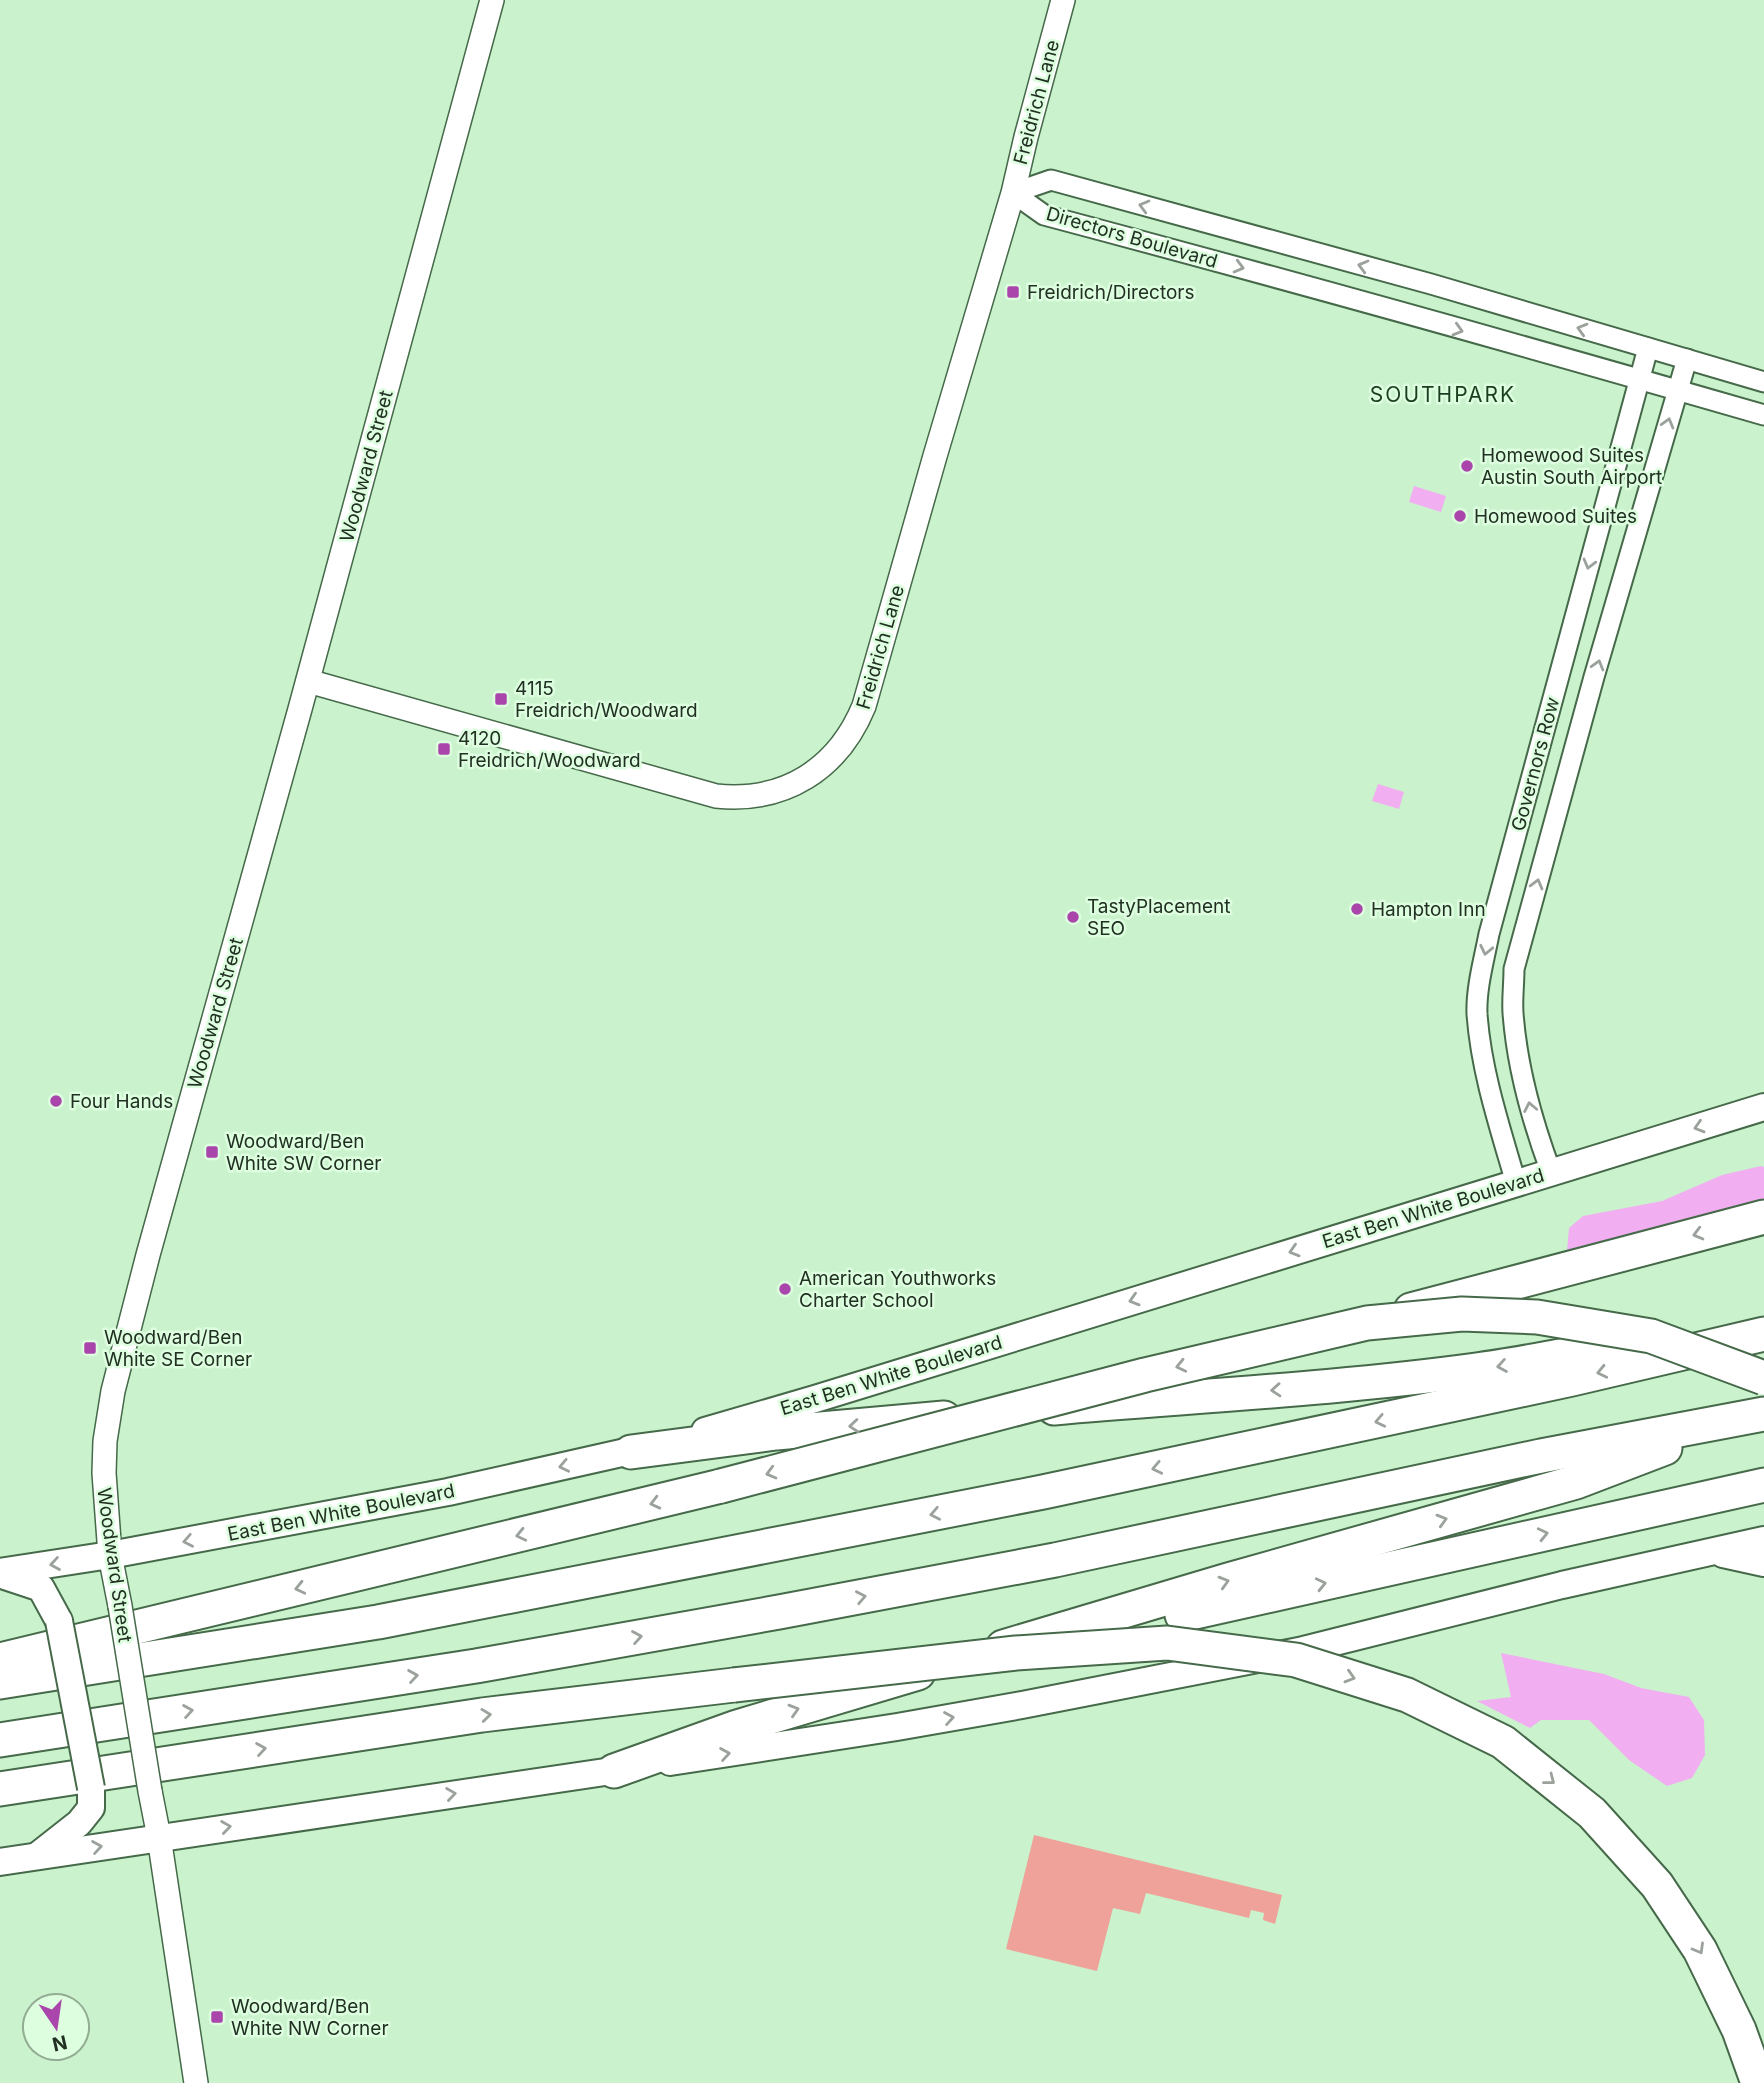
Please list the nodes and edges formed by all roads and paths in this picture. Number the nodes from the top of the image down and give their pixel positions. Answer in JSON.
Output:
{"nodes":[{"id":1,"x":492,"y":0,"type":"edge"},
{"id":2,"x":1063,"y":0,"type":"edge"},
{"id":3,"x":1013,"y":193,"type":"junction"},
{"id":4,"x":1648,"y":348,"type":"junction"},
{"id":5,"x":1687,"y":359,"type":"junction"},
{"id":6,"x":1639,"y":380,"type":"junction"},
{"id":7,"x":1764,"y":382,"type":"edge"},
{"id":8,"x":1678,"y":390,"type":"junction"},
{"id":9,"x":1764,"y":415,"type":"edge"},
{"id":10,"x":308,"y":681,"type":"junction"},
{"id":11,"x":1764,"y":1107,"type":"edge"},
{"id":12,"x":1551,"y":1172,"type":"junction"},
{"id":13,"x":1516,"y":1183,"type":"junction"},
{"id":14,"x":1764,"y":1217,"type":"edge"},
{"id":15,"x":1367,"y":1322,"type":"junction"},
{"id":16,"x":1764,"y":1332,"type":"edge"},
{"id":17,"x":1764,"y":1378,"type":"edge"},
{"id":18,"x":1756,"y":1415,"type":"edge"},
{"id":19,"x":631,"y":1452,"type":"junction"},
{"id":20,"x":1764,"y":1485,"type":"edge"},
{"id":21,"x":1764,"y":1540,"type":"edge"},
{"id":22,"x":1711,"y":1552,"type":"junction"},
{"id":23,"x":110,"y":1555,"type":"junction"},
{"id":24,"x":1764,"y":1563,"type":"edge"},
{"id":25,"x":0,"y":1573,"type":"edge"},
{"id":26,"x":1016,"y":1653,"type":"junction"},
{"id":27,"x":0,"y":1660,"type":"edge"},
{"id":28,"x":0,"y":1682,"type":"edge"},
{"id":29,"x":0,"y":1740,"type":"edge"},
{"id":30,"x":614,"y":1770,"type":"junction"},
{"id":31,"x":0,"y":1789,"type":"edge"},
{"id":32,"x":159,"y":1837,"type":"junction"},
{"id":33,"x":36,"y":1857,"type":"junction"},
{"id":34,"x":0,"y":1862,"type":"edge"},
{"id":35,"x":196,"y":2083,"type":"edge"},
{"id":36,"x":1758,"y":2083,"type":"edge"}],
"edges":[{"from":1,"to":10,"type":"street","name":"Woodward Street"},
{"from":2,"to":3,"type":"street","name":"Freidrich Lane"},
{"from":4,"to":3,"type":"street","name":"Directors Boulevard","one_way":true},
{"from":3,"to":6,"type":"street","name":"Directors Boulevard","one_way":true},
{"from":3,"to":10,"type":"street","name":"Freidrich Lane"},
{"from":4,"to":5,"type":"street","name":"Directors Boulevard"},
{"from":4,"to":6,"type":"street","name":"Governors Row"},
{"from":5,"to":7,"type":"street","name":"Directors Boulevard"},
{"from":5,"to":8,"type":"street","name":"Governors Row"},
{"from":6,"to":8,"type":"street","name":"Directors Boulevard"},
{"from":6,"to":13,"type":"street","name":"Governors Row","one_way":true},
{"from":8,"to":9,"type":"street","name":"Directors Boulevard"},
{"from":12,"to":8,"type":"street","name":"Governors Row","one_way":true},
{"from":10,"to":23,"type":"street","name":"Woodward Street"},
{"from":11,"to":12,"type":"main road","name":"East Ben White Boulevard","one_way":true},
{"from":12,"to":13,"type":"main road","name":"East Ben White Boulevard"},
{"from":13,"to":19,"type":"main road","name":"East Ben White Boulevard","one_way":true},
{"from":14,"to":15,"type":"highway","one_way":true,"bridge":true},
{"from":15,"to":17,"type":"highway","bridge":true},
{"from":15,"to":27,"type":"highway","one_way":true,"bridge":true},
{"from":16,"to":19,"type":"highway","one_way":true},
{"from":16,"to":28,"type":"highway","one_way":true},
{"from":29,"to":18,"type":"highway","one_way":true},
{"from":30,"to":18,"type":"highway","one_way":true},
{"from":19,"to":23,"type":"main road","name":"East Ben White Boulevard","one_way":true},
{"from":26,"to":20,"type":"highway","one_way":true,"bridge":true},
{"from":21,"to":22,"type":"main road"},
{"from":22,"to":24,"type":"main road"},
{"from":30,"to":22,"type":"main road","one_way":true},
{"from":23,"to":25,"type":"main road","name":"East Ben White Boulevard","one_way":true},
{"from":23,"to":32,"type":"street","name":"Woodward Street","bridge":true},
{"from":25,"to":33,"type":"main road","bridge":true},
{"from":31,"to":26,"type":"highway","one_way":true,"bridge":true},
{"from":26,"to":36,"type":"highway","one_way":true,"bridge":true},
{"from":32,"to":30,"type":"main road","one_way":true},
{"from":33,"to":32,"type":"main road","one_way":true},
{"from":32,"to":35,"type":"street","name":"Woodward Street"},
{"from":33,"to":34,"type":"main road"}]}
